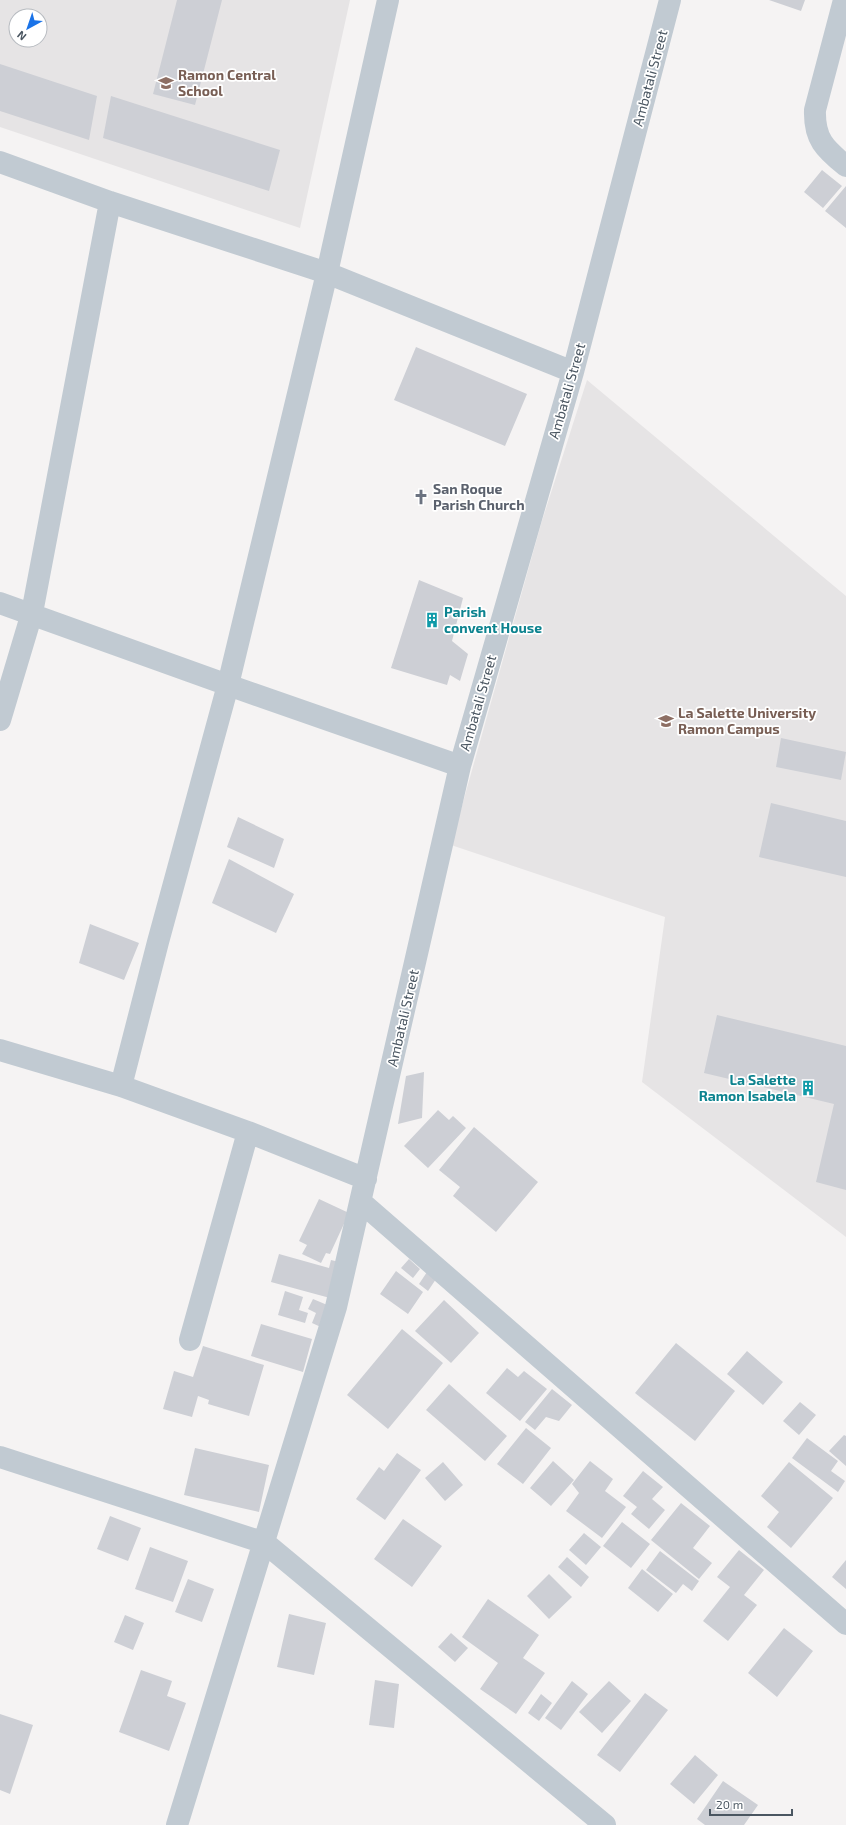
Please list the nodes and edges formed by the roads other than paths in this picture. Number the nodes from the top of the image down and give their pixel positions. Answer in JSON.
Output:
{"nodes":[{"id":1,"x":388,"y":0,"type":"edge"},
{"id":2,"x":670,"y":0,"type":"edge"},
{"id":3,"x":843,"y":14,"type":"edge"},
{"id":4,"x":0,"y":162,"type":"edge"},
{"id":5,"x":846,"y":166,"type":"edge"},
{"id":6,"x":110,"y":202,"type":"junction"},
{"id":7,"x":327,"y":273,"type":"junction"},
{"id":8,"x":573,"y":372,"type":"junction"},
{"id":9,"x":0,"y":603,"type":"edge"},
{"id":10,"x":32,"y":613,"type":"junction"},
{"id":11,"x":228,"y":685,"type":"junction"},
{"id":12,"x":0,"y":720,"type":"edge"},
{"id":13,"x":460,"y":766,"type":"junction"},
{"id":14,"x":0,"y":1050,"type":"edge"},
{"id":15,"x":122,"y":1086,"type":"junction"},
{"id":16,"x":248,"y":1132,"type":"junction"},
{"id":17,"x":366,"y":1179,"type":"junction"},
{"id":18,"x":361,"y":1202,"type":"junction"},
{"id":19,"x":190,"y":1340,"type":"dead end"},
{"id":20,"x":0,"y":1457,"type":"edge"},
{"id":21,"x":264,"y":1542,"type":"junction"},
{"id":22,"x":846,"y":1624,"type":"edge"},
{"id":23,"x":178,"y":1825,"type":"edge"},
{"id":24,"x":605,"y":1825,"type":"edge"}],
"edges":[{"from":1,"to":7,"type":"street"},
{"from":2,"to":8,"type":"street","name":"Ambatali Street"},
{"from":3,"to":5,"type":"street"},
{"from":4,"to":6,"type":"street"},
{"from":6,"to":7,"type":"street"},
{"from":6,"to":10,"type":"street"},
{"from":7,"to":8,"type":"street"},
{"from":7,"to":11,"type":"street"},
{"from":8,"to":13,"type":"street","name":"Ambatali Street"},
{"from":9,"to":10,"type":"street"},
{"from":10,"to":11,"type":"street"},
{"from":10,"to":12,"type":"street"},
{"from":11,"to":13,"type":"street"},
{"from":11,"to":15,"type":"street"},
{"from":13,"to":17,"type":"street","name":"Ambatali Street"},
{"from":14,"to":15,"type":"street"},
{"from":15,"to":16,"type":"street"},
{"from":16,"to":17,"type":"street"},
{"from":16,"to":19,"type":"street"},
{"from":17,"to":18,"type":"street","name":"Ambatali Street"},
{"from":18,"to":21,"type":"street","name":"Ambatali Street"},
{"from":18,"to":22,"type":"street"},
{"from":20,"to":21,"type":"street"},
{"from":21,"to":23,"type":"street","name":"Ambatali Street"},
{"from":21,"to":24,"type":"street"}]}
